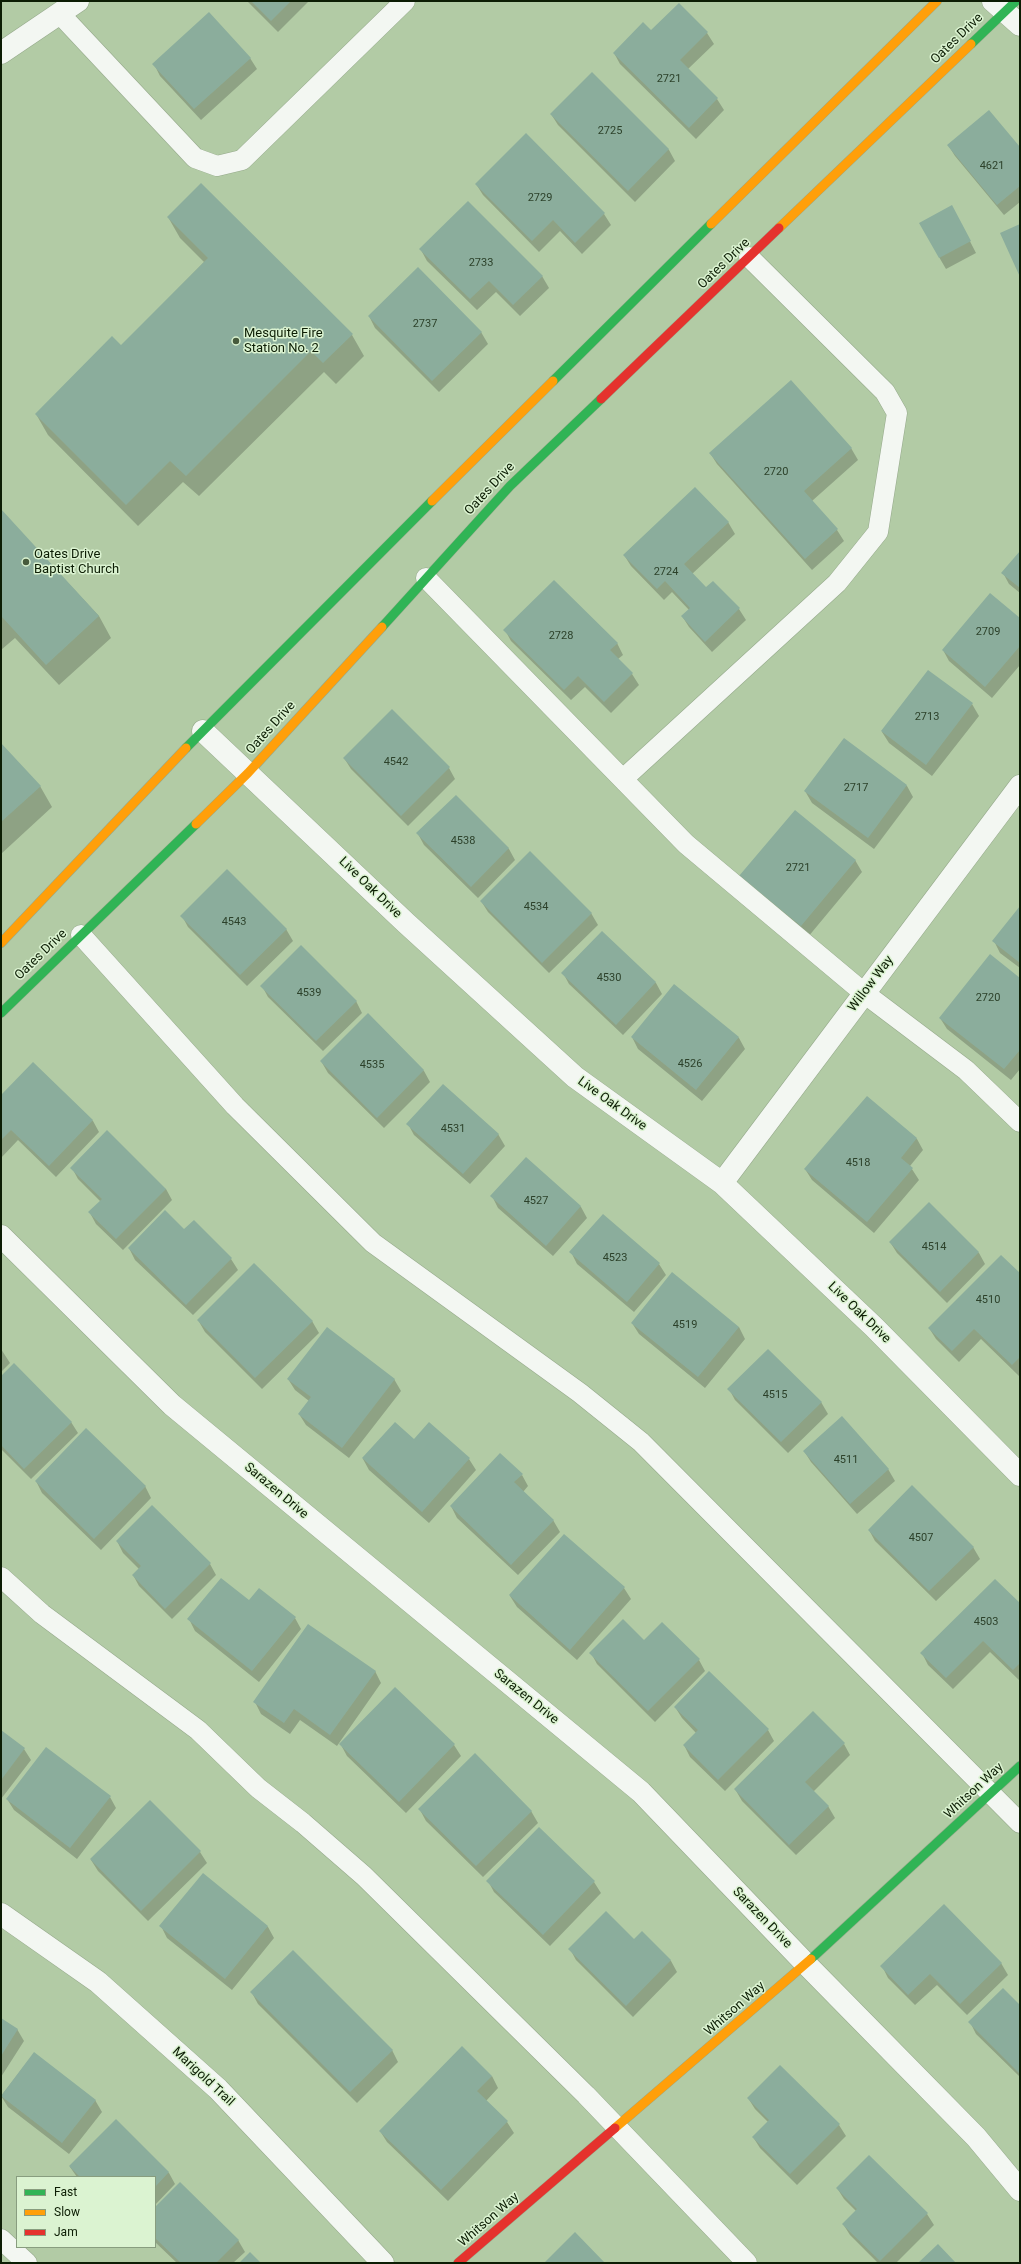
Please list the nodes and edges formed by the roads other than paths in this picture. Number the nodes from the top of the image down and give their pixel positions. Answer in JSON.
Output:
{"nodes":[{"id":1,"x":78,"y":1,"type":"edge"},
{"id":2,"x":405,"y":1,"type":"edge"},
{"id":3,"x":937,"y":1,"type":"edge"},
{"id":4,"x":1008,"y":10,"type":"edge"},
{"id":5,"x":60,"y":14,"type":"junction"},
{"id":6,"x":1,"y":53,"type":"edge"},
{"id":7,"x":749,"y":257,"type":"junction"},
{"id":8,"x":426,"y":578,"type":"junction"},
{"id":9,"x":203,"y":732,"type":"junction"},
{"id":10,"x":248,"y":773,"type":"junction"},
{"id":11,"x":623,"y":779,"type":"junction"},
{"id":12,"x":1020,"y":786,"type":"edge"},
{"id":13,"x":81,"y":935,"type":"junction"},
{"id":14,"x":1,"y":943,"type":"edge"},
{"id":15,"x":864,"y":993,"type":"junction"},
{"id":16,"x":1,"y":1013,"type":"edge"},
{"id":17,"x":1020,"y":1122,"type":"edge"},
{"id":18,"x":722,"y":1183,"type":"junction"},
{"id":19,"x":1,"y":1236,"type":"edge"},
{"id":20,"x":1020,"y":1476,"type":"edge"},
{"id":21,"x":1,"y":1577,"type":"edge"},
{"id":22,"x":1020,"y":1766,"type":"edge"},
{"id":23,"x":991,"y":1792,"type":"junction"},
{"id":24,"x":1020,"y":1823,"type":"edge"},
{"id":25,"x":1,"y":1914,"type":"edge"},
{"id":26,"x":806,"y":1964,"type":"junction"},
{"id":27,"x":617,"y":2126,"type":"junction"},
{"id":28,"x":1020,"y":2190,"type":"edge"},
{"id":29,"x":1,"y":2239,"type":"edge"},
{"id":30,"x":28,"y":2263,"type":"edge"},
{"id":31,"x":383,"y":2263,"type":"edge"},
{"id":32,"x":458,"y":2263,"type":"edge"},
{"id":33,"x":747,"y":2263,"type":"edge"}],
"edges":[{"from":1,"to":5,"type":"street"},
{"from":2,"to":5,"type":"lane"},
{"from":3,"to":9,"type":"main road"},
{"from":4,"to":7,"type":"main road","name":"Oates Drive"},
{"from":5,"to":6,"type":"street"},
{"from":7,"to":8,"type":"main road","name":"Oates Drive"},
{"from":7,"to":11,"type":"lane"},
{"from":8,"to":10,"type":"main road","name":"Oates Drive"},
{"from":8,"to":11,"type":"lane"},
{"from":9,"to":10,"type":"street","name":"Live Oak Drive"},
{"from":9,"to":14,"type":"main road"},
{"from":10,"to":13,"type":"main road","name":"Oates Drive"},
{"from":10,"to":18,"type":"street","name":"Live Oak Drive"},
{"from":11,"to":15,"type":"lane"},
{"from":12,"to":15,"type":"street","name":"Willow Way"},
{"from":13,"to":16,"type":"main road","name":"Oates Drive"},
{"from":13,"to":23,"type":"lane"},
{"from":15,"to":17,"type":"lane"},
{"from":15,"to":18,"type":"street","name":"Willow Way"},
{"from":18,"to":20,"type":"street","name":"Live Oak Drive"},
{"from":19,"to":26,"type":"street","name":"Sarazen Drive"},
{"from":21,"to":27,"type":"lane"},
{"from":22,"to":23,"type":"main road","name":"Whitson Way"},
{"from":23,"to":24,"type":"lane"},
{"from":23,"to":26,"type":"main road","name":"Whitson Way"},
{"from":25,"to":31,"type":"street","name":"Marigold Trail"},
{"from":26,"to":27,"type":"main road","name":"Whitson Way"},
{"from":26,"to":28,"type":"street","name":"Sarazen Drive"},
{"from":27,"to":32,"type":"main road","name":"Whitson Way"},
{"from":27,"to":33,"type":"lane"},
{"from":29,"to":30,"type":"lane"}]}
